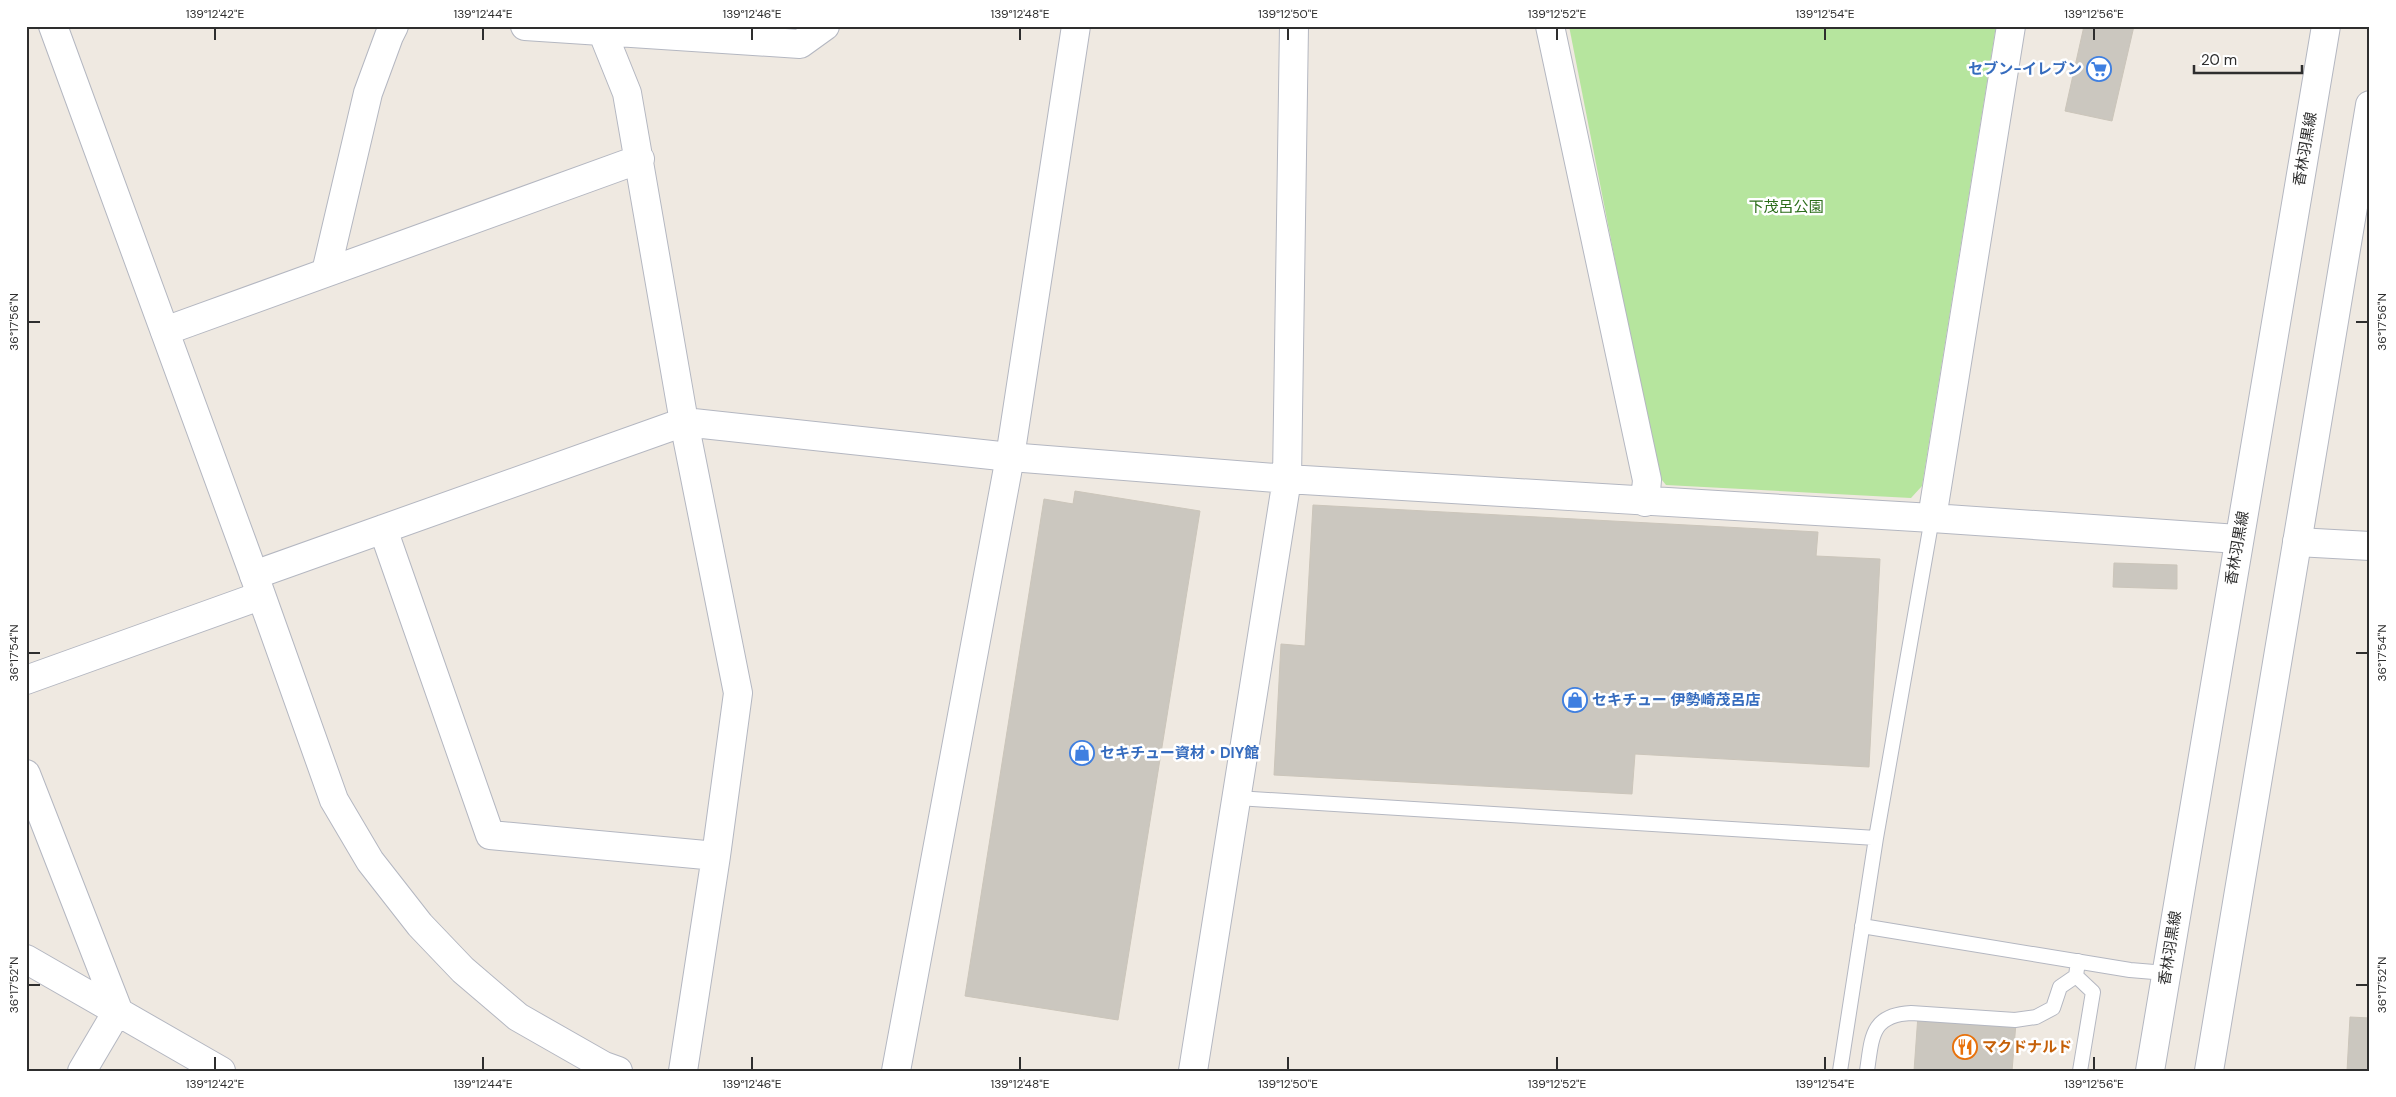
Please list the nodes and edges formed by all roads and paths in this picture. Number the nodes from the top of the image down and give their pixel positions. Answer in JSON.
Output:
{"nodes":[{"id":1,"x":53,"y":26,"type":"edge"},
{"id":2,"x":394,"y":26,"type":"edge"},
{"id":3,"x":526,"y":26,"type":"edge"},
{"id":4,"x":826,"y":26,"type":"edge"},
{"id":5,"x":1076,"y":26,"type":"edge"},
{"id":6,"x":1294,"y":26,"type":"edge"},
{"id":7,"x":1550,"y":26,"type":"edge"},
{"id":8,"x":2011,"y":26,"type":"edge"},
{"id":9,"x":2326,"y":26,"type":"edge"},
{"id":10,"x":601,"y":29,"type":"edge"},
{"id":11,"x":2370,"y":105,"type":"edge"},
{"id":12,"x":640,"y":159,"type":"junction"},
{"id":13,"x":326,"y":272,"type":"junction"},
{"id":14,"x":165,"y":331,"type":"junction"},
{"id":15,"x":684,"y":422,"type":"junction"},
{"id":16,"x":1010,"y":457,"type":"junction"},
{"id":17,"x":1287,"y":479,"type":"junction"},
{"id":18,"x":1646,"y":502,"type":"junction"},
{"id":19,"x":1932,"y":518,"type":"junction"},
{"id":20,"x":383,"y":529,"type":"junction"},
{"id":21,"x":2238,"y":539,"type":"junction"},
{"id":22,"x":2297,"y":542,"type":"junction"},
{"id":23,"x":2370,"y":546,"type":"edge"},
{"id":24,"x":257,"y":586,"type":"junction"},
{"id":25,"x":26,"y":680,"type":"edge"},
{"id":26,"x":26,"y":774,"type":"edge"},
{"id":27,"x":1237,"y":798,"type":"junction"},
{"id":28,"x":1876,"y":838,"type":"junction"},
{"id":29,"x":716,"y":856,"type":"junction"},
{"id":30,"x":1862,"y":926,"type":"junction"},
{"id":31,"x":26,"y":959,"type":"edge"},
{"id":32,"x":2078,"y":961,"type":"junction"},
{"id":33,"x":2166,"y":973,"type":"junction"},
{"id":34,"x":2076,"y":976,"type":"junction"},
{"id":35,"x":118,"y":1010,"type":"junction"},
{"id":36,"x":82,"y":1071,"type":"edge"},
{"id":37,"x":221,"y":1071,"type":"edge"},
{"id":38,"x":618,"y":1071,"type":"edge"},
{"id":39,"x":683,"y":1071,"type":"edge"},
{"id":40,"x":896,"y":1071,"type":"edge"},
{"id":41,"x":1193,"y":1071,"type":"edge"},
{"id":42,"x":1840,"y":1071,"type":"edge"},
{"id":43,"x":1866,"y":1071,"type":"edge"},
{"id":44,"x":2080,"y":1071,"type":"edge"},
{"id":45,"x":2150,"y":1071,"type":"edge"},
{"id":46,"x":2208,"y":1071,"type":"edge"}],
"edges":[{"from":1,"to":14,"type":"street"},
{"from":2,"to":13,"type":"street"},
{"from":3,"to":10,"type":"street"},
{"from":4,"to":10,"type":"street"},
{"from":5,"to":16,"type":"street"},
{"from":6,"to":17,"type":"street"},
{"from":7,"to":18,"type":"street"},
{"from":8,"to":19,"type":"street"},
{"from":9,"to":21,"type":"street","name":"香林羽黒線"},
{"from":10,"to":12,"type":"street"},
{"from":11,"to":22,"type":"street"},
{"from":12,"to":13,"type":"street"},
{"from":12,"to":15,"type":"street"},
{"from":13,"to":14,"type":"street"},
{"from":14,"to":24,"type":"street"},
{"from":15,"to":16,"type":"street"},
{"from":15,"to":20,"type":"street"},
{"from":15,"to":29,"type":"street"},
{"from":16,"to":17,"type":"street"},
{"from":16,"to":40,"type":"street"},
{"from":17,"to":18,"type":"street"},
{"from":17,"to":27,"type":"street"},
{"from":18,"to":19,"type":"street"},
{"from":19,"to":21,"type":"street"},
{"from":19,"to":28,"type":"lane"},
{"from":20,"to":24,"type":"street"},
{"from":20,"to":29,"type":"street"},
{"from":21,"to":33,"type":"street","name":"香林羽黒線"},
{"from":22,"to":23,"type":"street"},
{"from":22,"to":46,"type":"street"},
{"from":24,"to":25,"type":"street"},
{"from":24,"to":38,"type":"street"},
{"from":26,"to":35,"type":"street"},
{"from":27,"to":28,"type":"lane"},
{"from":27,"to":41,"type":"street"},
{"from":28,"to":30,"type":"lane"},
{"from":29,"to":39,"type":"street"},
{"from":30,"to":32,"type":"lane"},
{"from":30,"to":42,"type":"lane"},
{"from":31,"to":35,"type":"street"},
{"from":32,"to":33,"type":"lane"},
{"from":32,"to":34,"type":"lane"},
{"from":33,"to":45,"type":"street","name":"香林羽黒線"},
{"from":34,"to":43,"type":"lane"},
{"from":34,"to":44,"type":"lane"},
{"from":35,"to":36,"type":"street"},
{"from":35,"to":37,"type":"street"}]}
